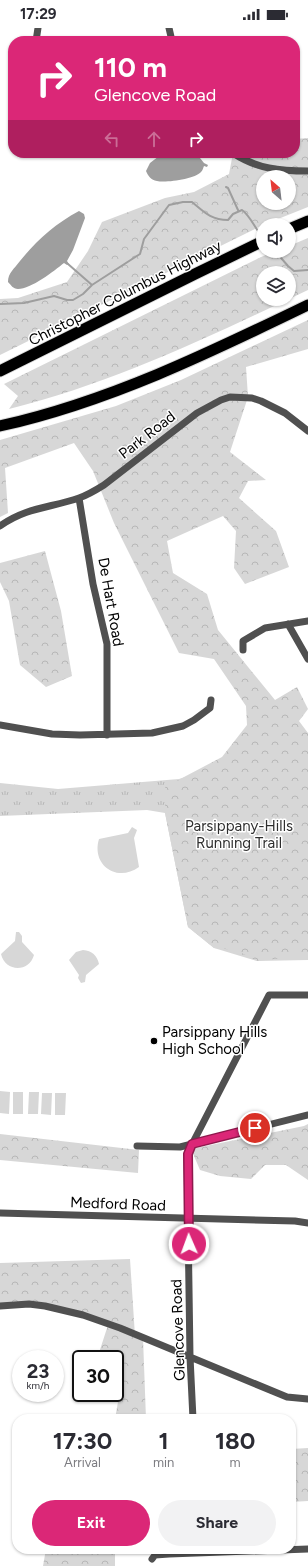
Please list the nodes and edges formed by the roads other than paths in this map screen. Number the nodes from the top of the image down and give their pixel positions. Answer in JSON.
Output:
{"nodes":[{"id":1,"x":243,"y":158,"type":"edge"},
{"id":2,"x":308,"y":171,"type":"edge"},
{"id":3,"x":308,"y":221,"type":"edge"},
{"id":4,"x":296,"y":226,"type":"edge"},
{"id":5,"x":256,"y":244,"type":"edge"},
{"id":6,"x":308,"y":305,"type":"edge"},
{"id":7,"x":0,"y":371,"type":"edge"},
{"id":8,"x":0,"y":426,"type":"edge"},
{"id":9,"x":308,"y":431,"type":"edge"},
{"id":10,"x":79,"y":498,"type":"junction"},
{"id":11,"x":0,"y":526,"type":"edge"},
{"id":12,"x":308,"y":621,"type":"edge"},
{"id":13,"x":288,"y":624,"type":"junction"},
{"id":14,"x":243,"y":650,"type":"dead end"},
{"id":15,"x":308,"y":659,"type":"edge"},
{"id":16,"x":211,"y":700,"type":"dead end"},
{"id":17,"x":0,"y":725,"type":"edge"},
{"id":18,"x":107,"y":735,"type":"junction"},
{"id":19,"x":308,"y":995,"type":"edge"},
{"id":20,"x":308,"y":1115,"type":"edge"},
{"id":21,"x":192,"y":1144,"type":"junction"},
{"id":22,"x":138,"y":1146,"type":"dead end"},
{"id":23,"x":0,"y":1213,"type":"edge"},
{"id":24,"x":188,"y":1218,"type":"junction"},
{"id":25,"x":308,"y":1223,"type":"edge"},
{"id":26,"x":0,"y":1306,"type":"edge"},
{"id":27,"x":190,"y":1357,"type":"junction"},
{"id":28,"x":308,"y":1399,"type":"edge"},
{"id":29,"x":193,"y":1414,"type":"edge"},
{"id":30,"x":296,"y":1549,"type":"edge"},
{"id":31,"x":308,"y":1549,"type":"edge"},
{"id":32,"x":166,"y":1554,"type":"edge"},
{"id":33,"x":152,"y":1559,"type":"dead end"}],
"edges":[{"from":1,"to":2,"type":"street"},
{"from":3,"to":4,"type":"highway"},
{"from":5,"to":7,"type":"highway","name":"Christopher Columbus Highway"},
{"from":6,"to":8,"type":"highway"},
{"from":9,"to":10,"type":"street","name":"Park Road"},
{"from":10,"to":11,"type":"street","name":"Park Road"},
{"from":10,"to":18,"type":"street","name":"De Hart Road"},
{"from":12,"to":13,"type":"street"},
{"from":13,"to":14,"type":"street"},
{"from":13,"to":15,"type":"street"},
{"from":16,"to":18,"type":"street"},
{"from":17,"to":18,"type":"street"},
{"from":19,"to":21,"type":"street","name":"Glencove Road"},
{"from":20,"to":21,"type":"street"},
{"from":21,"to":22,"type":"street"},
{"from":21,"to":24,"type":"street","name":"Glencove Road"},
{"from":23,"to":24,"type":"street","name":"Medford Road"},
{"from":24,"to":25,"type":"street","name":"Medford Road"},
{"from":24,"to":27,"type":"street","name":"Glencove Road"},
{"from":26,"to":27,"type":"street"},
{"from":27,"to":28,"type":"street"},
{"from":27,"to":29,"type":"street","name":"Glencove Road"},
{"from":30,"to":31,"type":"street"},
{"from":32,"to":33,"type":"street"}]}
